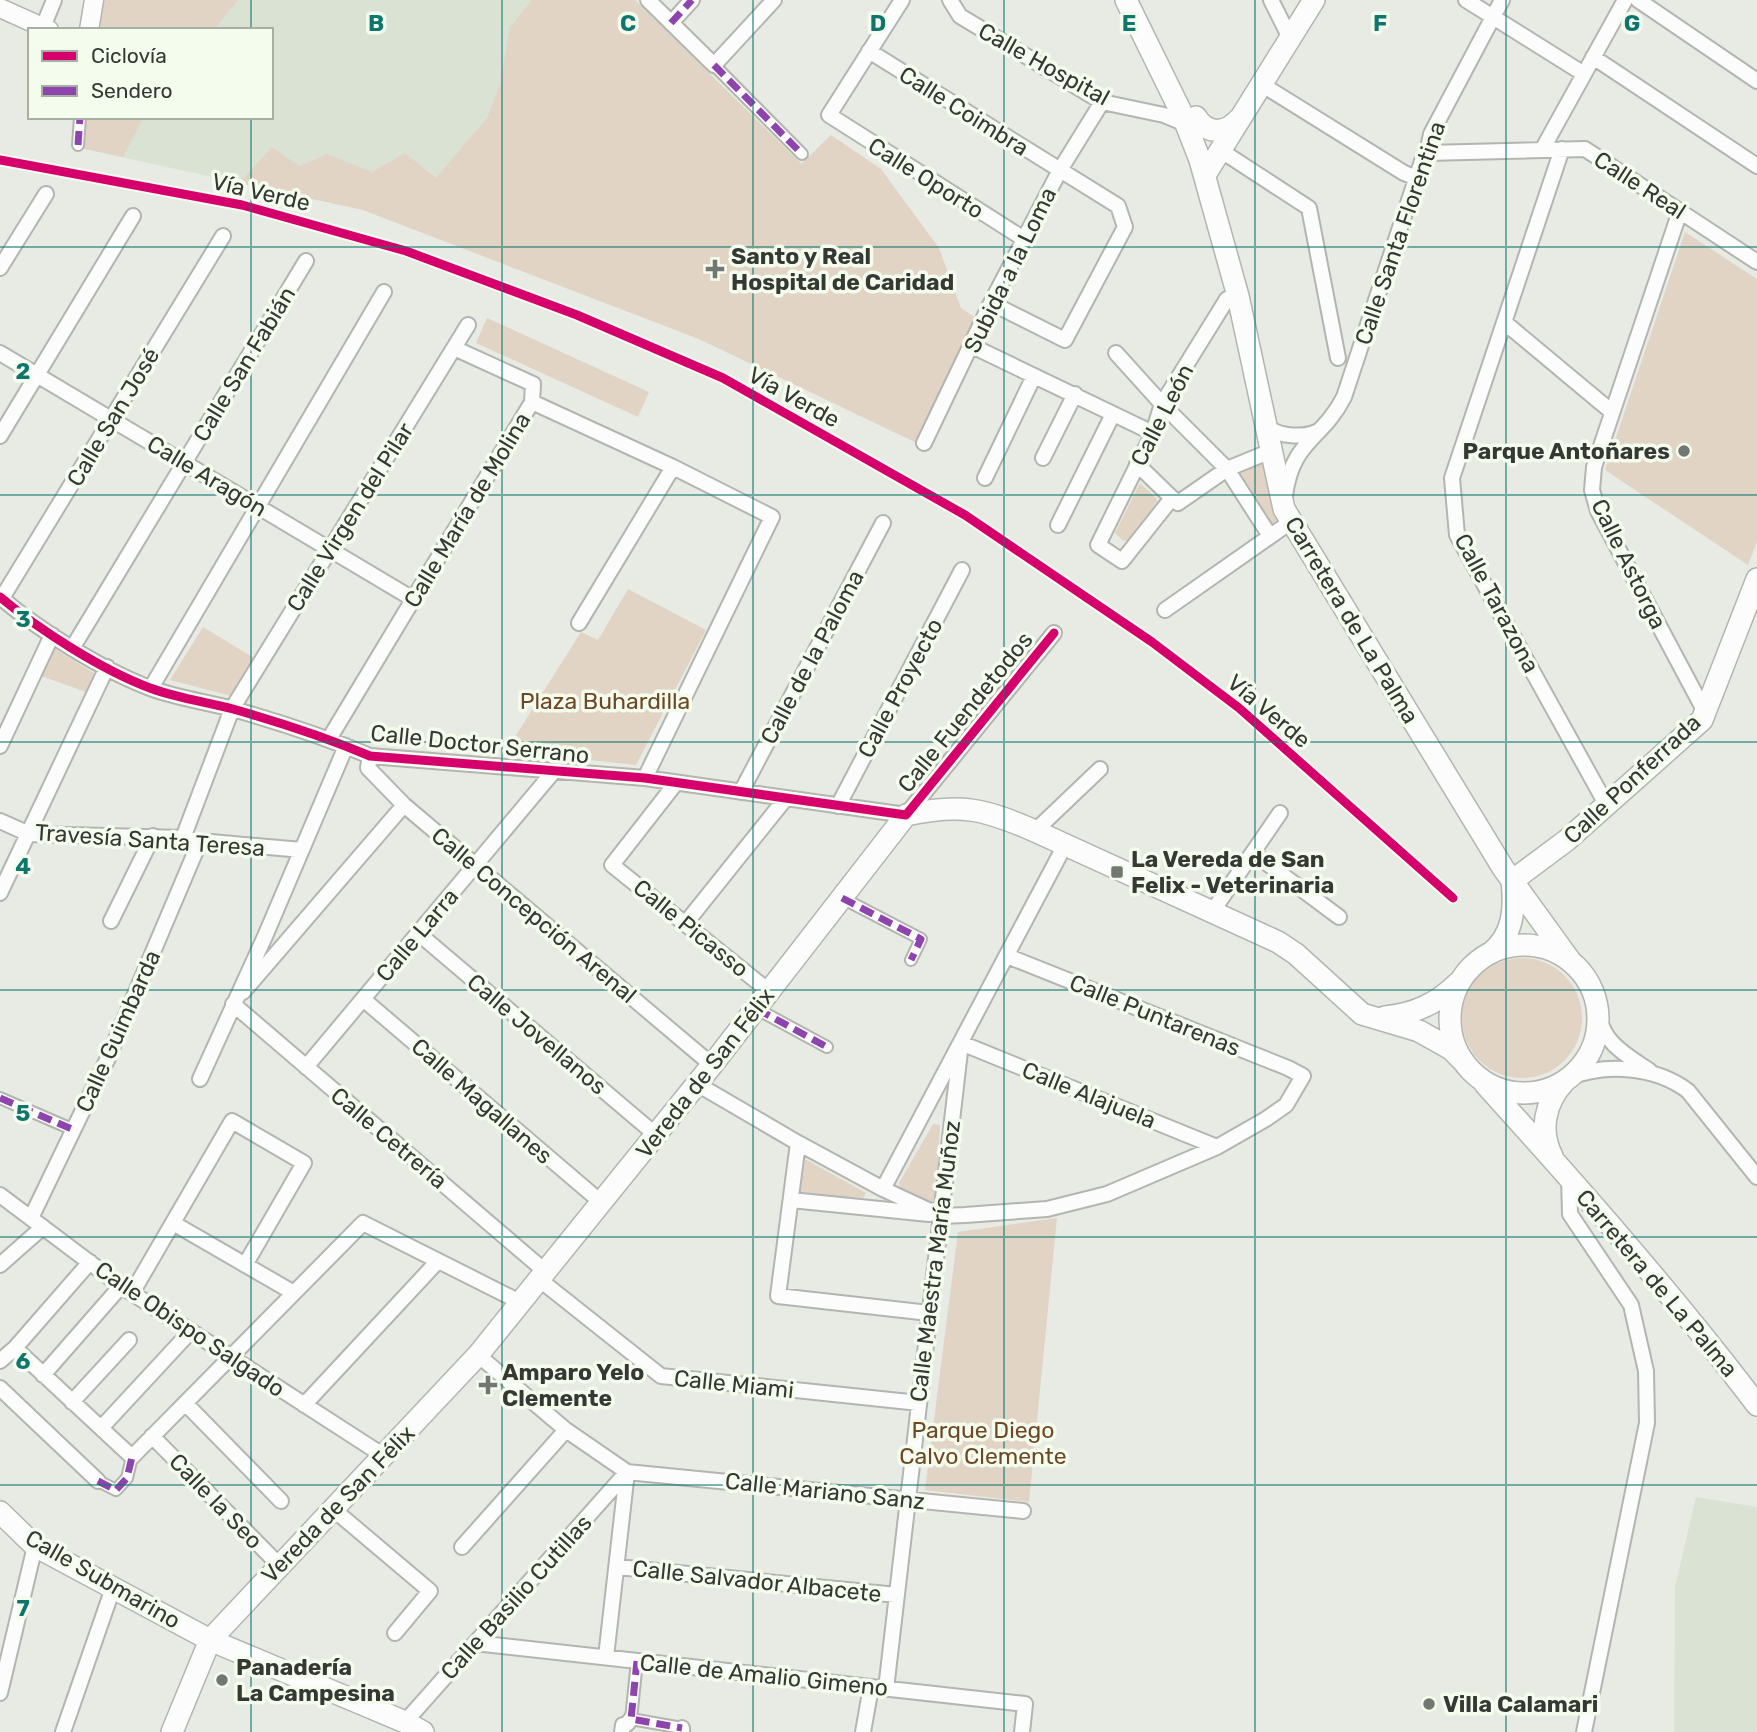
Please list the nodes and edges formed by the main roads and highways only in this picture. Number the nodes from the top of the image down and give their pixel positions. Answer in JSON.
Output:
{"nodes":[{"id":1,"x":1130,"y":0,"type":"edge"},
{"id":2,"x":1314,"y":0,"type":"edge"},
{"id":3,"x":1240,"y":117,"type":"junction"},
{"id":4,"x":1192,"y":121,"type":"junction"},
{"id":5,"x":1213,"y":148,"type":"junction"},
{"id":6,"x":1205,"y":175,"type":"junction"},
{"id":7,"x":1238,"y":296,"type":"junction"},
{"id":8,"x":1757,"y":579,"type":"edge"},
{"id":9,"x":1512,"y":881,"type":"junction"},
{"id":10,"x":1489,"y":954,"type":"junction"},
{"id":11,"x":1571,"y":962,"type":"junction"},
{"id":12,"x":1465,"y":975,"type":"junction"},
{"id":13,"x":1376,"y":1017,"type":"junction"},
{"id":14,"x":1470,"y":1068,"type":"junction"},
{"id":15,"x":1568,"y":1079,"type":"junction"},
{"id":16,"x":1555,"y":1161,"type":"junction"},
{"id":17,"x":1757,"y":1405,"type":"edge"},
{"id":18,"x":0,"y":1513,"type":"edge"},
{"id":19,"x":210,"y":1640,"type":"junction"},
{"id":20,"x":414,"y":1727,"type":"edge"},
{"id":21,"x":172,"y":1732,"type":"edge"}],
"edges":[{"from":1,"to":4,"type":"main road","name":"Carretera de La Palma"},
{"from":1,"to":5,"type":"main road"},
{"from":2,"to":3,"type":"main road"},
{"from":3,"to":4,"type":"main road"},
{"from":3,"to":5,"type":"main road"},
{"from":4,"to":5,"type":"main road","name":"Carretera de La Palma"},
{"from":4,"to":6,"type":"main road","name":"Carretera de La Palma"},
{"from":5,"to":6,"type":"main road"},
{"from":5,"to":7,"type":"main road"},
{"from":6,"to":7,"type":"main road","name":"Carretera de La Palma"},
{"from":7,"to":9,"type":"main road","name":"Carretera de La Palma"},
{"from":8,"to":9,"type":"main road","name":"Calle Ponferrada"},
{"from":9,"to":10,"type":"main road"},
{"from":9,"to":11,"type":"main road","name":"Carretera de La Palma"},
{"from":10,"to":11,"type":"main road"},
{"from":10,"to":12,"type":"main road"},
{"from":11,"to":15,"type":"main road"},
{"from":12,"to":13,"type":"main road"},
{"from":12,"to":14,"type":"main road"},
{"from":13,"to":14,"type":"main road"},
{"from":13,"to":19,"type":"main road","name":"Vereda de San Félix"},
{"from":14,"to":15,"type":"main road"},
{"from":14,"to":16,"type":"main road","name":"Carretera de La Palma"},
{"from":15,"to":16,"type":"main road","name":"Carretera de La Palma"},
{"from":16,"to":17,"type":"main road","name":"Carretera de La Palma"},
{"from":18,"to":19,"type":"main road","name":"Calle Submarino"},
{"from":19,"to":20,"type":"main road","name":"Calle Submarino"},
{"from":19,"to":21,"type":"main road","name":"Vereda de San Félix"}]}
